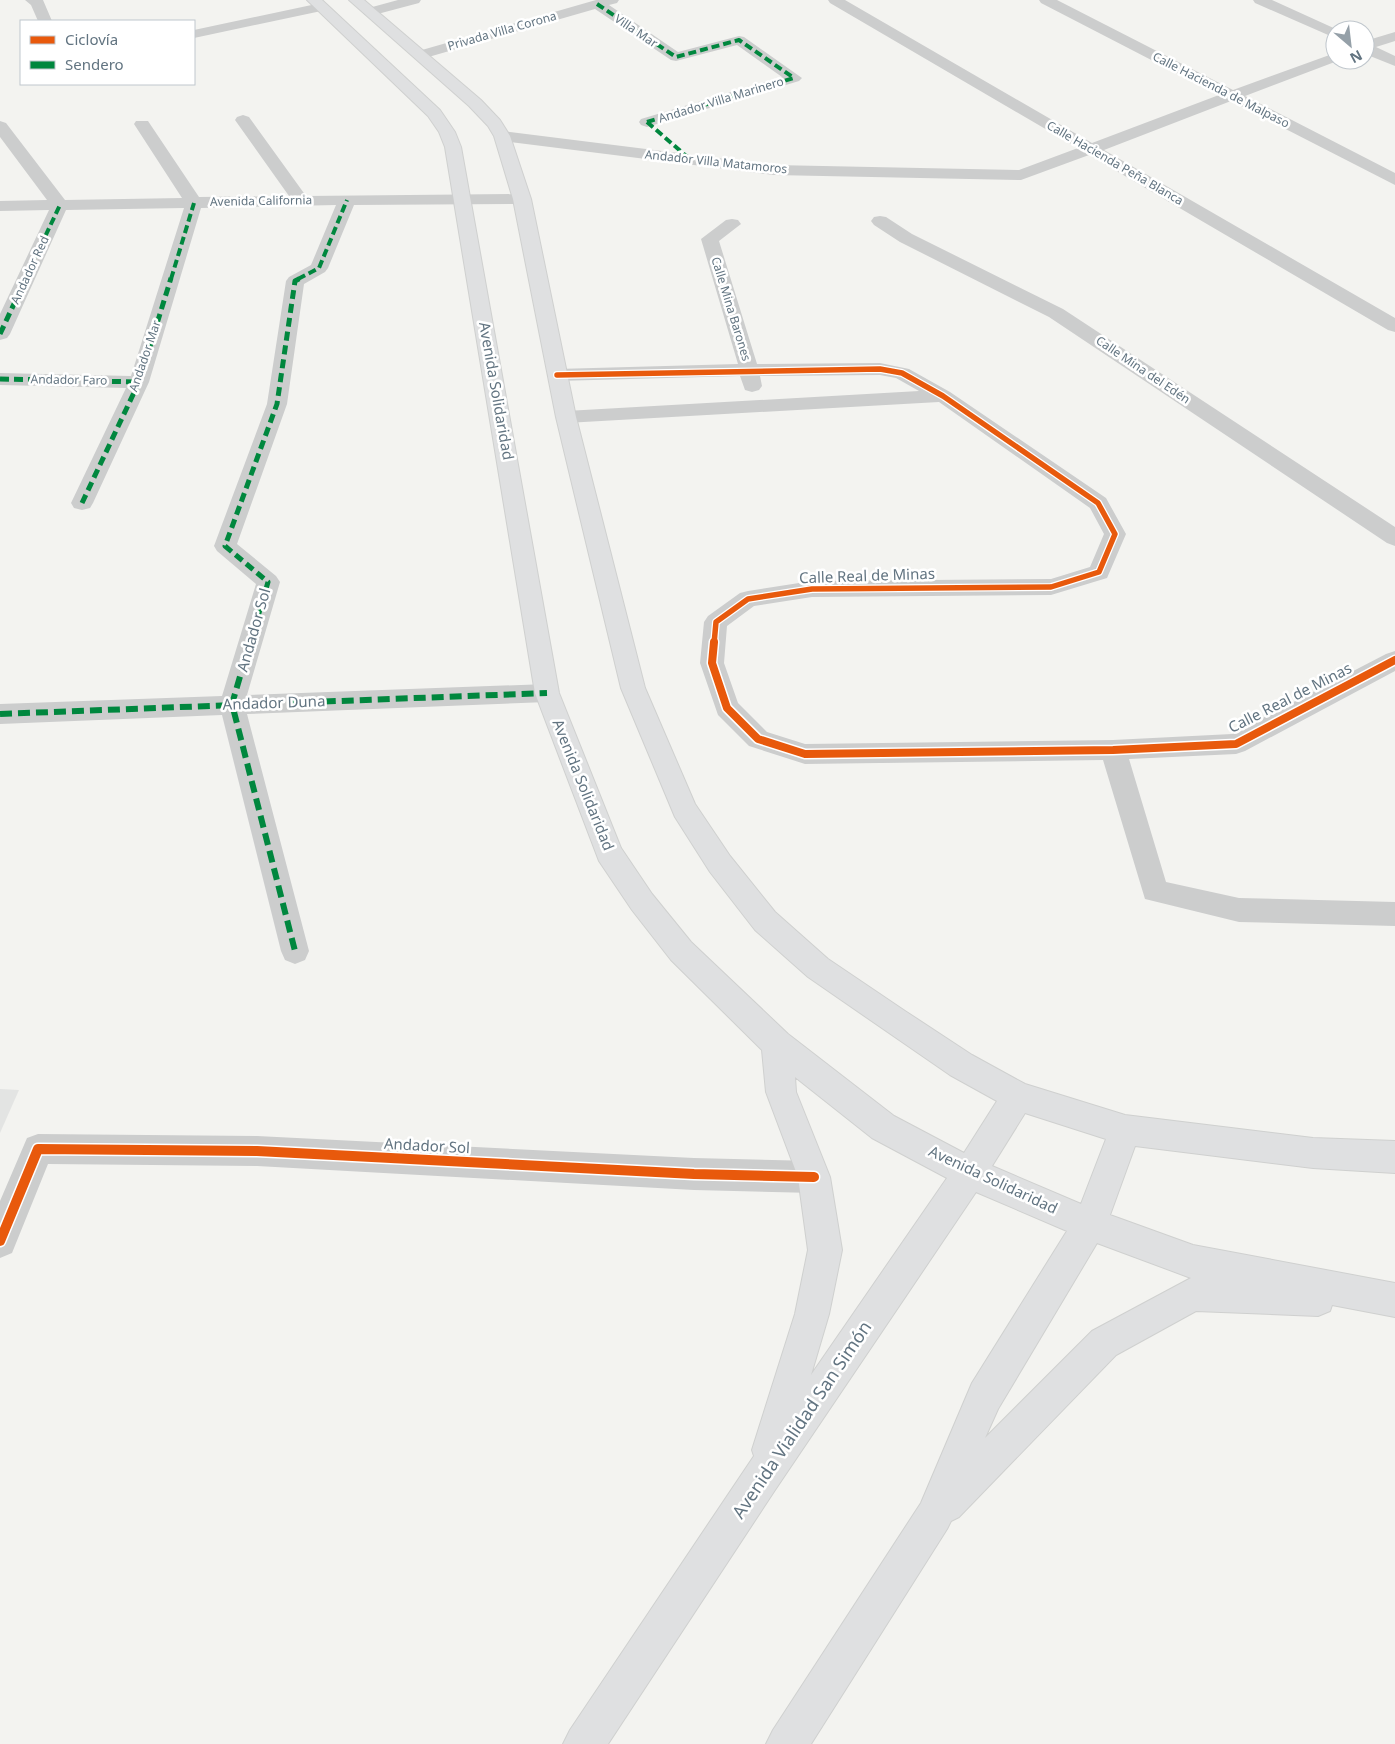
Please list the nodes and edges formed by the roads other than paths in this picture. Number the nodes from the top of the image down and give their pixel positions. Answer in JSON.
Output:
{"nodes":[{"id":1,"x":32,"y":0,"type":"edge"},
{"id":2,"x":414,"y":0,"type":"edge"},
{"id":3,"x":612,"y":0,"type":"edge"},
{"id":4,"x":835,"y":0,"type":"edge"},
{"id":5,"x":1046,"y":0,"type":"edge"},
{"id":6,"x":1260,"y":0,"type":"edge"},
{"id":7,"x":318,"y":3,"type":"edge"},
{"id":8,"x":597,"y":4,"type":"junction"},
{"id":9,"x":363,"y":6,"type":"edge"},
{"id":10,"x":45,"y":20,"type":"edge"},
{"id":11,"x":1325,"y":29,"type":"edge"},
{"id":12,"x":195,"y":34,"type":"edge"},
{"id":13,"x":1395,"y":36,"type":"edge"},
{"id":14,"x":1375,"y":43,"type":"edge"},
{"id":15,"x":1375,"y":52,"type":"edge"},
{"id":16,"x":420,"y":55,"type":"junction"},
{"id":17,"x":1325,"y":62,"type":"edge"},
{"id":18,"x":1395,"y":62,"type":"edge"},
{"id":19,"x":794,"y":78,"type":"joint"},
{"id":20,"x":1232,"y":96,"type":"junction"},
{"id":21,"x":243,"y":120,"type":"dead end"},
{"id":22,"x":142,"y":124,"type":"dead end"},
{"id":23,"x":0,"y":126,"type":"edge"},
{"id":24,"x":502,"y":136,"type":"junction"},
{"id":25,"x":1091,"y":149,"type":"junction"},
{"id":26,"x":692,"y":161,"type":"junction"},
{"id":27,"x":1395,"y":180,"type":"edge"},
{"id":28,"x":463,"y":198,"type":"junction"},
{"id":29,"x":522,"y":199,"type":"junction"},
{"id":30,"x":347,"y":200,"type":"junction"},
{"id":31,"x":302,"y":201,"type":"junction"},
{"id":32,"x":194,"y":203,"type":"junction"},
{"id":33,"x":60,"y":205,"type":"junction"},
{"id":34,"x":0,"y":206,"type":"edge"},
{"id":35,"x":880,"y":221,"type":"dead end"},
{"id":36,"x":732,"y":224,"type":"dead end"},
{"id":37,"x":1395,"y":326,"type":"edge"},
{"id":38,"x":0,"y":334,"type":"edge"},
{"id":39,"x":749,"y":370,"type":"junction"},
{"id":40,"x":557,"y":375,"type":"junction"},
{"id":41,"x":0,"y":380,"type":"edge"},
{"id":42,"x":139,"y":382,"type":"junction"},
{"id":43,"x":943,"y":396,"type":"junction"},
{"id":44,"x":756,"y":405,"type":"junction"},
{"id":45,"x":566,"y":417,"type":"junction"},
{"id":46,"x":82,"y":503,"type":"dead end"},
{"id":47,"x":1395,"y":538,"type":"edge"},
{"id":48,"x":1395,"y":660,"type":"edge"},
{"id":49,"x":547,"y":693,"type":"junction"},
{"id":50,"x":232,"y":704,"type":"junction"},
{"id":51,"x":0,"y":714,"type":"edge"},
{"id":52,"x":1113,"y":750,"type":"junction"},
{"id":53,"x":1395,"y":914,"type":"edge"},
{"id":54,"x":295,"y":951,"type":"dead end"},
{"id":55,"x":777,"y":1044,"type":"junction"},
{"id":56,"x":1018,"y":1096,"type":"junction"},
{"id":57,"x":1125,"y":1130,"type":"junction"},
{"id":58,"x":1395,"y":1157,"type":"edge"},
{"id":59,"x":970,"y":1173,"type":"junction"},
{"id":60,"x":814,"y":1177,"type":"junction"},
{"id":61,"x":1090,"y":1224,"type":"junction"},
{"id":62,"x":0,"y":1241,"type":"edge"},
{"id":63,"x":1395,"y":1301,"type":"edge"},
{"id":64,"x":762,"y":1477,"type":"junction"},
{"id":65,"x":934,"y":1516,"type":"junction"},
{"id":66,"x":584,"y":1744,"type":"edge"},
{"id":67,"x":787,"y":1744,"type":"edge"}],
"edges":[{"from":1,"to":10,"type":"street"},
{"from":2,"to":9,"type":"street"},
{"from":3,"to":8,"type":"street","name":"Privada Villa Corona"},
{"from":4,"to":25,"type":"street","name":"Calle Hacienda Peña Blanca"},
{"from":5,"to":20,"type":"street","name":"Calle Hacienda de Malpaso"},
{"from":6,"to":11,"type":"street"},
{"from":7,"to":12,"type":"street"},
{"from":7,"to":28,"type":"main road","name":"Avenida Solidaridad"},
{"from":8,"to":16,"type":"street","name":"Privada Villa Corona"},
{"from":8,"to":19,"type":"street","name":"Villa Mar"},
{"from":9,"to":16,"type":"main road"},
{"from":13,"to":14,"type":"street"},
{"from":15,"to":18,"type":"street"},
{"from":16,"to":24,"type":"main road"},
{"from":17,"to":20,"type":"street"},
{"from":19,"to":26,"type":"street","name":"Andador Villa Marinero"},
{"from":20,"to":25,"type":"street"},
{"from":20,"to":27,"type":"street","name":"Calle Hacienda de Malpaso"},
{"from":21,"to":31,"type":"street"},
{"from":22,"to":32,"type":"street"},
{"from":23,"to":33,"type":"street"},
{"from":24,"to":26,"type":"street","name":"Andador Villa Matamoros"},
{"from":24,"to":29,"type":"main road"},
{"from":25,"to":26,"type":"street","name":"Andador Villa Matamoros"},
{"from":25,"to":37,"type":"street","name":"Calle Hacienda Peña Blanca"},
{"from":28,"to":29,"type":"street","name":"Avenida California"},
{"from":28,"to":30,"type":"street","name":"Avenida California"},
{"from":28,"to":49,"type":"main road","name":"Avenida Solidaridad"},
{"from":29,"to":40,"type":"main road"},
{"from":30,"to":31,"type":"street","name":"Avenida California"},
{"from":30,"to":50,"type":"street","name":"Andador Sol"},
{"from":31,"to":32,"type":"street","name":"Avenida California"},
{"from":32,"to":33,"type":"street","name":"Avenida California"},
{"from":32,"to":42,"type":"street","name":"Andador Mar"},
{"from":33,"to":34,"type":"street","name":"Avenida California"},
{"from":33,"to":38,"type":"street","name":"Andador Red"},
{"from":35,"to":47,"type":"street","name":"Calle Mina del Edén"},
{"from":36,"to":39,"type":"street","name":"Calle Mina Barones"},
{"from":39,"to":40,"type":"street","name":"Calle Real de Minas"},
{"from":39,"to":43,"type":"street","name":"Calle Real de Minas"},
{"from":39,"to":44,"type":"street","name":"Calle Mina Barones"},
{"from":40,"to":45,"type":"main road"},
{"from":41,"to":42,"type":"street","name":"Andador Faro"},
{"from":42,"to":46,"type":"street","name":"Andador Mar"},
{"from":43,"to":44,"type":"street"},
{"from":43,"to":52,"type":"street","name":"Calle Real de Minas"},
{"from":44,"to":45,"type":"street"},
{"from":45,"to":56,"type":"main road"},
{"from":48,"to":52,"type":"street","name":"Calle Real de Minas"},
{"from":49,"to":50,"type":"street","name":"Andador Duna"},
{"from":49,"to":55,"type":"main road","name":"Avenida Solidaridad"},
{"from":50,"to":51,"type":"street","name":"Andador Duna"},
{"from":50,"to":54,"type":"street"},
{"from":52,"to":53,"type":"street"},
{"from":55,"to":59,"type":"main road","name":"Avenida Solidaridad"},
{"from":55,"to":60,"type":"main road"},
{"from":56,"to":57,"type":"main road"},
{"from":56,"to":59,"type":"main road","name":"Avenida Vialidad San Simón"},
{"from":57,"to":58,"type":"main road"},
{"from":57,"to":61,"type":"main road"},
{"from":59,"to":61,"type":"main road","name":"Avenida Solidaridad"},
{"from":59,"to":64,"type":"main road","name":"Avenida Vialidad San Simón"},
{"from":60,"to":62,"type":"street","name":"Andador Sol"},
{"from":60,"to":64,"type":"main road"},
{"from":61,"to":63,"type":"main road","name":"Avenida Solidaridad"},
{"from":61,"to":65,"type":"main road"},
{"from":63,"to":65,"type":"main road"},
{"from":64,"to":66,"type":"main road","name":"Avenida Vialidad San Simón"},
{"from":65,"to":67,"type":"main road"}]}
